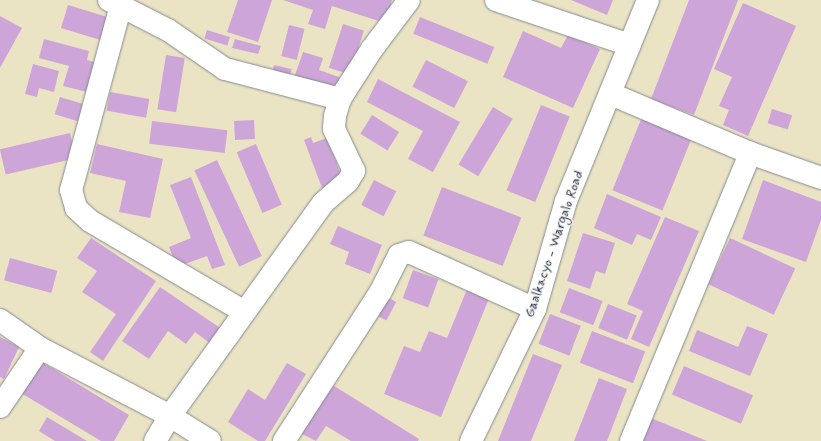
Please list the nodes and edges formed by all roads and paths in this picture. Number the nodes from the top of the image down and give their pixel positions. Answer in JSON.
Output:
{"nodes":[{"id":1,"x":409,"y":0,"type":"edge"},
{"id":2,"x":496,"y":0,"type":"edge"},
{"id":3,"x":648,"y":0,"type":"edge"},
{"id":4,"x":115,"y":3,"type":"edge"},
{"id":5,"x":630,"y":45,"type":"junction"},
{"id":6,"x":611,"y":94,"type":"junction"},
{"id":7,"x":340,"y":99,"type":"junction"},
{"id":8,"x":750,"y":153,"type":"junction"},
{"id":9,"x":821,"y":178,"type":"edge"},
{"id":10,"x":535,"y":309,"type":"junction"},
{"id":11,"x":243,"y":311,"type":"junction"},
{"id":12,"x":0,"y":320,"type":"edge"},
{"id":13,"x":40,"y":348,"type":"junction"},
{"id":14,"x":0,"y":407,"type":"edge"},
{"id":15,"x":170,"y":416,"type":"junction"},
{"id":16,"x":155,"y":441,"type":"edge"},
{"id":17,"x":210,"y":441,"type":"edge"},
{"id":18,"x":284,"y":441,"type":"edge"},
{"id":19,"x":471,"y":441,"type":"edge"},
{"id":20,"x":631,"y":441,"type":"edge"}],
"edges":[{"from":1,"to":7,"type":"street"},
{"from":2,"to":5,"type":"street"},
{"from":3,"to":5,"type":"street","name":"Gaalkacyo - Wargalo Road"},
{"from":4,"to":7,"type":"street"},
{"from":4,"to":11,"type":"street"},
{"from":5,"to":6,"type":"street","name":"Gaalkacyo - Wargalo Road"},
{"from":6,"to":8,"type":"street"},
{"from":6,"to":10,"type":"street","name":"Gaalkacyo - Wargalo Road"},
{"from":7,"to":11,"type":"street"},
{"from":8,"to":9,"type":"street"},
{"from":8,"to":20,"type":"street"},
{"from":10,"to":18,"type":"street"},
{"from":10,"to":19,"type":"street","name":"Gaalkacyo - Wargalo Road"},
{"from":11,"to":15,"type":"street"},
{"from":12,"to":13,"type":"street"},
{"from":13,"to":14,"type":"street"},
{"from":13,"to":15,"type":"street"},
{"from":15,"to":16,"type":"street"},
{"from":15,"to":17,"type":"street"}]}
